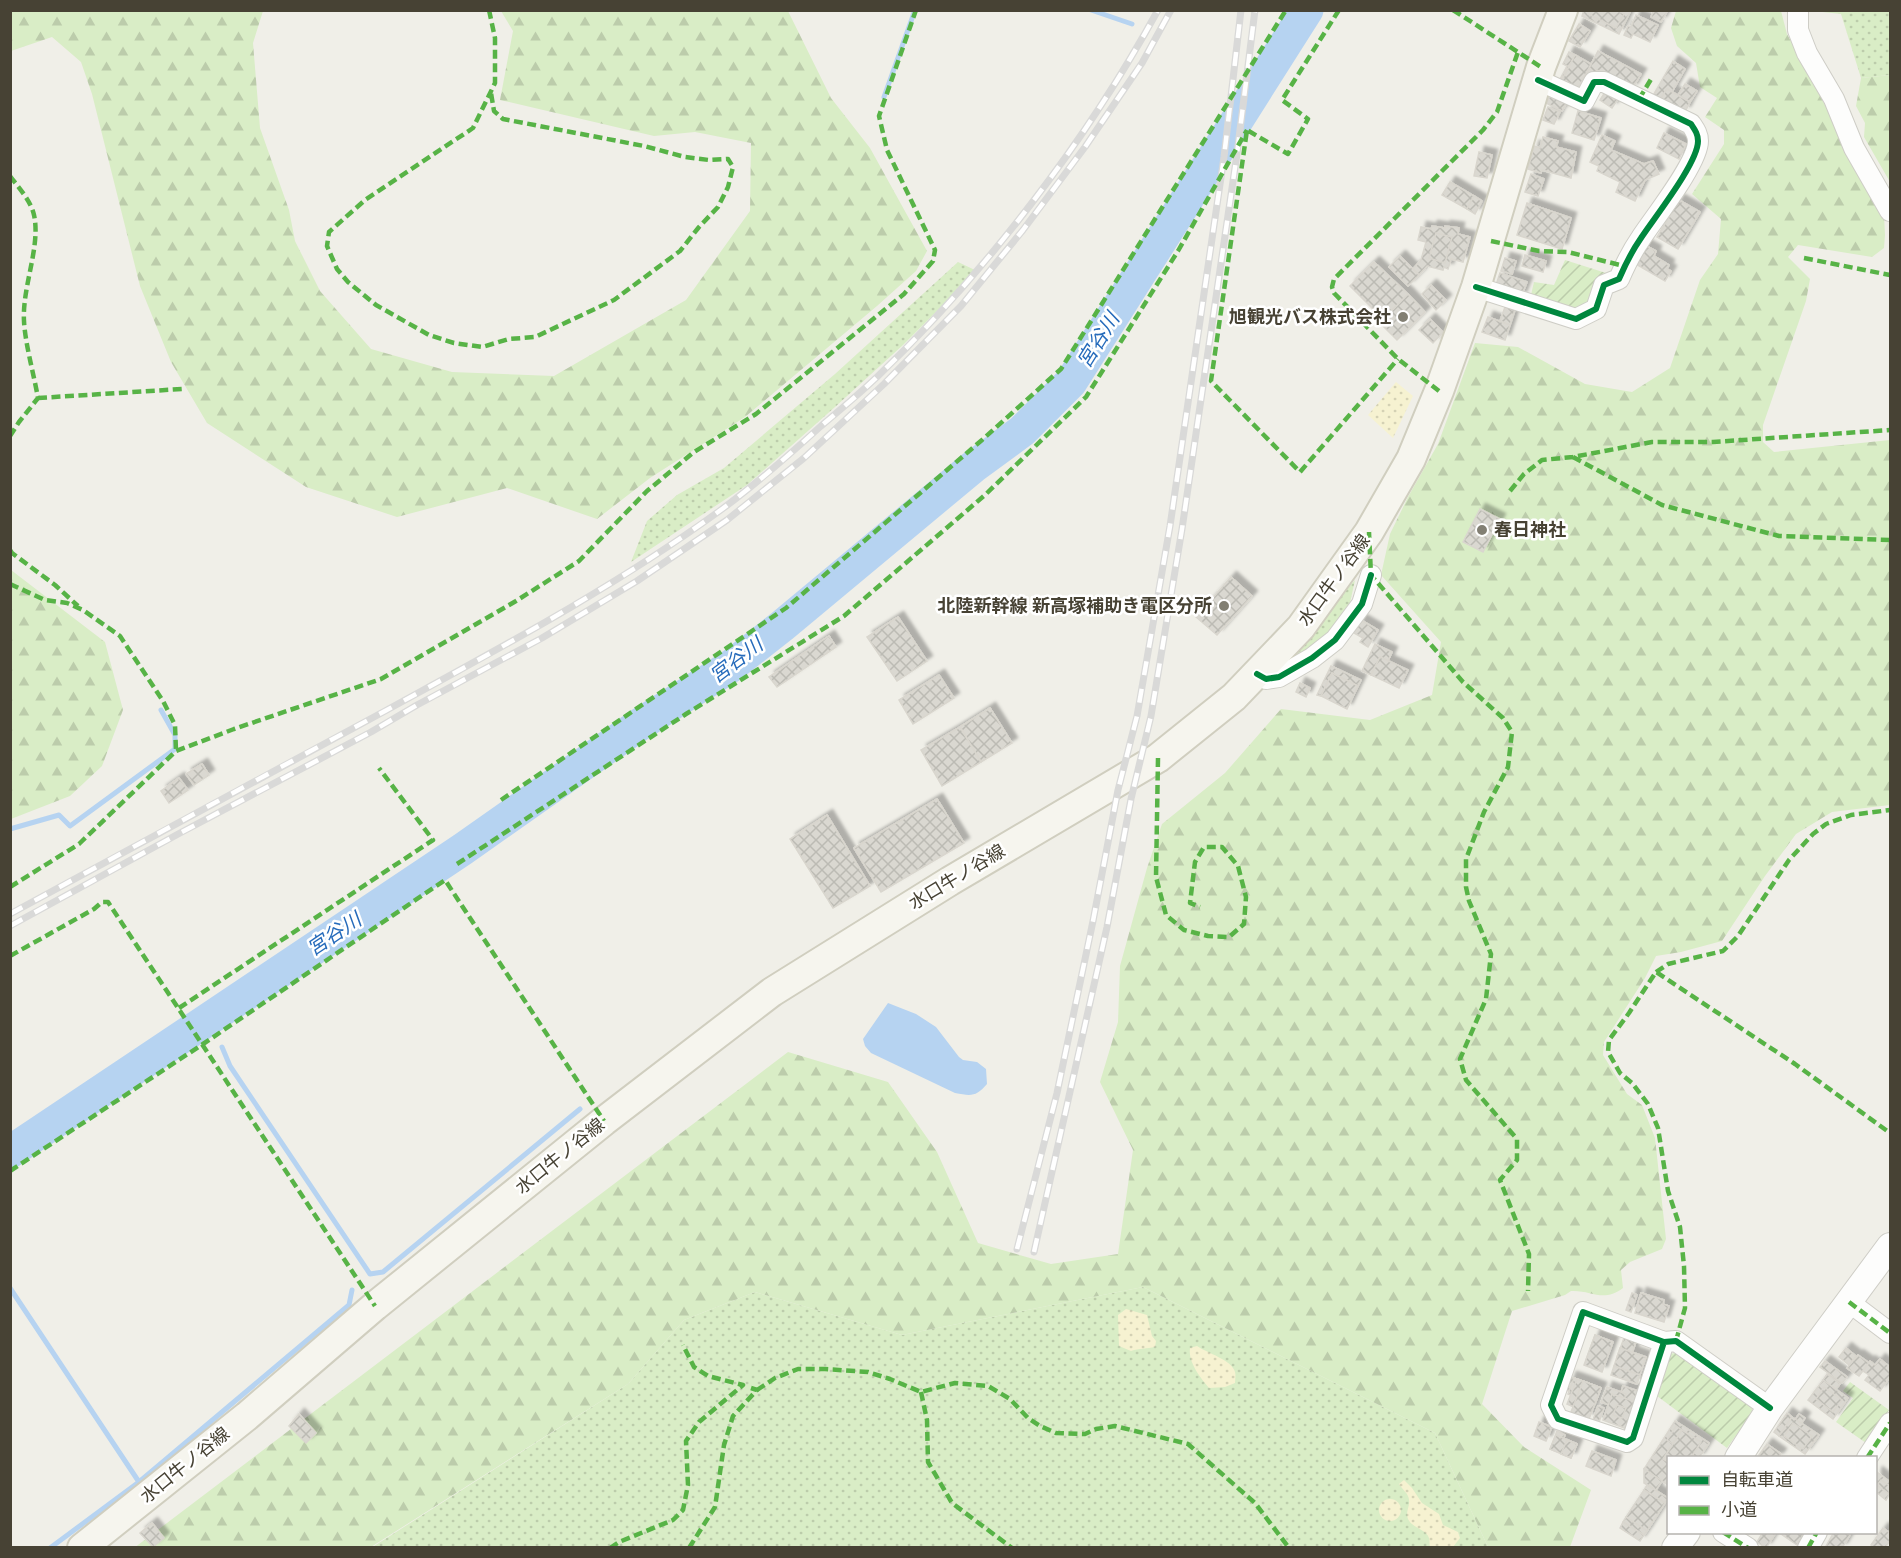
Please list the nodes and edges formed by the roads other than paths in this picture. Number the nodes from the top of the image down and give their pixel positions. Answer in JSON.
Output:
{"nodes":[{"id":1,"x":1563,"y":10,"type":"edge"},
{"id":2,"x":1798,"y":10,"type":"edge"},
{"id":3,"x":1538,"y":80,"type":"junction"},
{"id":4,"x":1890,"y":211,"type":"edge"},
{"id":5,"x":1476,"y":287,"type":"junction"},
{"id":6,"x":1371,"y":575,"type":"dead end"},
{"id":7,"x":1257,"y":674,"type":"junction"},
{"id":8,"x":1890,"y":1246,"type":"edge"},
{"id":9,"x":1849,"y":1302,"type":"junction"},
{"id":10,"x":1890,"y":1334,"type":"edge"},
{"id":11,"x":1664,"y":1342,"type":"junction"},
{"id":12,"x":1770,"y":1408,"type":"junction"},
{"id":13,"x":1890,"y":1423,"type":"edge"},
{"id":14,"x":1739,"y":1456,"type":"edge"},
{"id":15,"x":1868,"y":1456,"type":"edge"},
{"id":16,"x":1686,"y":1534,"type":"edge"},
{"id":17,"x":1725,"y":1534,"type":"edge"},
{"id":18,"x":1817,"y":1534,"type":"edge"},
{"id":19,"x":82,"y":1548,"type":"edge"},
{"id":20,"x":1675,"y":1548,"type":"edge"},
{"id":21,"x":1748,"y":1548,"type":"edge"},
{"id":22,"x":1808,"y":1548,"type":"edge"}],
"edges":[{"from":1,"to":3,"type":"main road","name":"水口牛ノ谷線"},
{"from":2,"to":4,"type":"street"},
{"from":3,"to":5,"type":"main road","name":"水口牛ノ谷線"},
{"from":3,"to":5,"type":"street"},
{"from":5,"to":7,"type":"main road","name":"水口牛ノ谷線"},
{"from":6,"to":7,"type":"street"},
{"from":7,"to":19,"type":"main road","name":"水口牛ノ谷線"},
{"from":8,"to":9,"type":"street"},
{"from":9,"to":10,"type":"street"},
{"from":9,"to":12,"type":"street"},
{"from":11,"to":11,"type":"street"},
{"from":11,"to":12,"type":"street"},
{"from":12,"to":14,"type":"street"},
{"from":13,"to":15,"type":"street"},
{"from":16,"to":20,"type":"street"},
{"from":17,"to":21,"type":"street"},
{"from":18,"to":22,"type":"street"}]}
